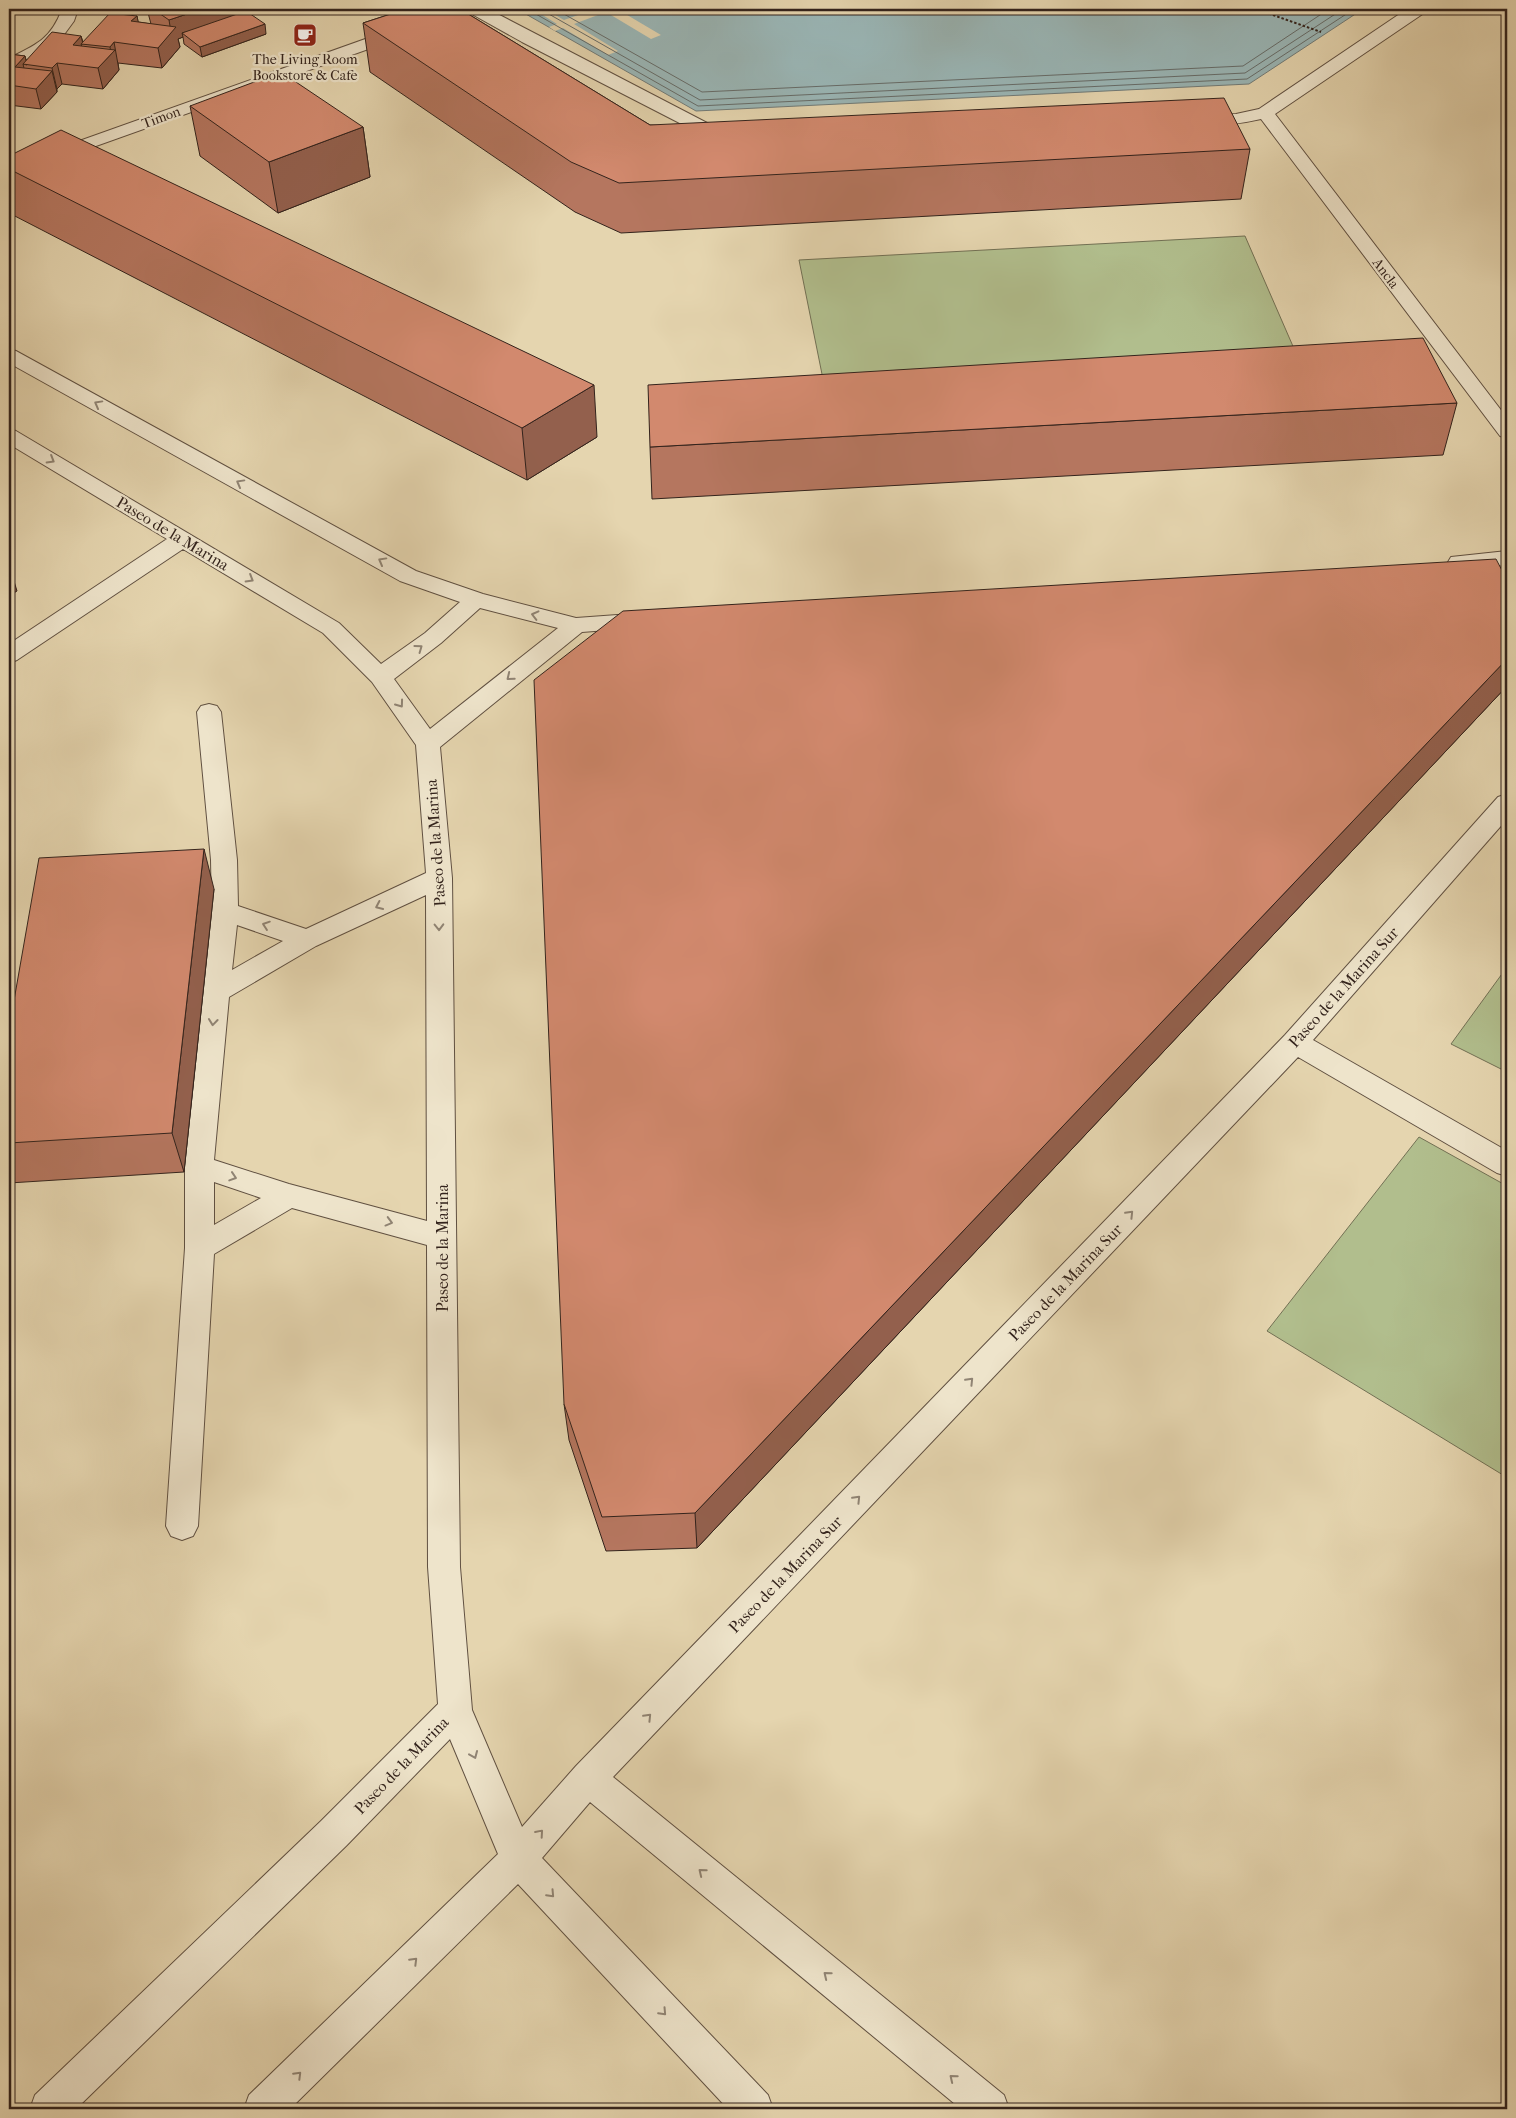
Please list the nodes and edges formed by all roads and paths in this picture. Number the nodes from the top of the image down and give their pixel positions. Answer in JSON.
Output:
{"nodes":[{"id":1,"x":70,"y":9,"type":"edge"},
{"id":2,"x":476,"y":9,"type":"edge"},
{"id":3,"x":1256,"y":9,"type":"edge"},
{"id":4,"x":1418,"y":9,"type":"edge"},
{"id":5,"x":399,"y":32,"type":"edge"},
{"id":6,"x":1326,"y":34,"type":"dead end"},
{"id":7,"x":9,"y":64,"type":"edge"},
{"id":8,"x":1266,"y":113,"type":"junction"},
{"id":9,"x":1178,"y":120,"type":"edge"},
{"id":10,"x":746,"y":134,"type":"edge"},
{"id":11,"x":9,"y":172,"type":"edge"},
{"id":12,"x":9,"y":355,"type":"edge"},
{"id":13,"x":1507,"y":432,"type":"edge"},
{"id":14,"x":9,"y":435,"type":"edge"},
{"id":15,"x":183,"y":539,"type":"junction"},
{"id":16,"x":1507,"y":558,"type":"edge"},
{"id":17,"x":1438,"y":563,"type":"edge"},
{"id":18,"x":476,"y":600,"type":"junction"},
{"id":19,"x":665,"y":619,"type":"edge"},
{"id":20,"x":576,"y":625,"type":"junction"},
{"id":21,"x":9,"y":655,"type":"edge"},
{"id":22,"x":380,"y":677,"type":"junction"},
{"id":23,"x":209,"y":712,"type":"dead end"},
{"id":24,"x":428,"y":744,"type":"junction"},
{"id":25,"x":1507,"y":803,"type":"edge"},
{"id":26,"x":439,"y":878,"type":"junction"},
{"id":27,"x":225,"y":911,"type":"junction"},
{"id":28,"x":307,"y":939,"type":"junction"},
{"id":29,"x":216,"y":992,"type":"junction"},
{"id":30,"x":1295,"y":1042,"type":"junction"},
{"id":31,"x":1507,"y":1164,"type":"edge"},
{"id":32,"x":199,"y":1166,"type":"junction"},
{"id":33,"x":289,"y":1196,"type":"junction"},
{"id":34,"x":443,"y":1237,"type":"junction"},
{"id":35,"x":200,"y":1248,"type":"junction"},
{"id":36,"x":182,"y":1526,"type":"dead end"},
{"id":37,"x":454,"y":1710,"type":"junction"},
{"id":38,"x":588,"y":1778,"type":"junction"},
{"id":39,"x":518,"y":1859,"type":"junction"},
{"id":40,"x":49,"y":2109,"type":"edge"},
{"id":41,"x":263,"y":2109,"type":"edge"},
{"id":42,"x":754,"y":2109,"type":"edge"},
{"id":43,"x":990,"y":2109,"type":"edge"}],
"edges":[{"from":1,"to":7,"type":"street"},
{"from":2,"to":10,"type":"street"},
{"from":3,"to":6,"type":"path"},
{"from":4,"to":8,"type":"street"},
{"from":5,"to":11,"type":"street","name":"Timon"},
{"from":8,"to":9,"type":"street"},
{"from":8,"to":13,"type":"street","name":"Ancla"},
{"from":18,"to":12,"type":"street","one_way":true},
{"from":14,"to":15,"type":"street","name":"Paseo de la Marina","one_way":true},
{"from":15,"to":21,"type":"street"},
{"from":15,"to":22,"type":"street","name":"Paseo de la Marina","one_way":true},
{"from":16,"to":17,"type":"street"},
{"from":20,"to":18,"type":"street","one_way":true},
{"from":22,"to":18,"type":"street","one_way":true},
{"from":19,"to":20,"type":"street"},
{"from":20,"to":24,"type":"street","one_way":true},
{"from":22,"to":24,"type":"street","name":"Paseo de la Marina","one_way":true},
{"from":23,"to":27,"type":"street"},
{"from":24,"to":26,"type":"street","name":"Paseo de la Marina"},
{"from":25,"to":30,"type":"street","name":"Paseo de la Marina Sur"},
{"from":26,"to":28,"type":"street","one_way":true},
{"from":26,"to":34,"type":"street","name":"Paseo de la Marina","one_way":true},
{"from":28,"to":27,"type":"street","one_way":true},
{"from":27,"to":29,"type":"street"},
{"from":28,"to":29,"type":"street"},
{"from":29,"to":32,"type":"street","one_way":true},
{"from":30,"to":31,"type":"street"},
{"from":38,"to":30,"type":"street","name":"Paseo de la Marina Sur","one_way":true},
{"from":32,"to":33,"type":"street","one_way":true},
{"from":32,"to":35,"type":"street"},
{"from":33,"to":34,"type":"street","one_way":true},
{"from":33,"to":35,"type":"street"},
{"from":34,"to":37,"type":"street","name":"Paseo de la Marina"},
{"from":35,"to":36,"type":"street"},
{"from":37,"to":39,"type":"street","one_way":true},
{"from":37,"to":40,"type":"street","name":"Paseo de la Marina"},
{"from":39,"to":38,"type":"street","one_way":true},
{"from":43,"to":38,"type":"street","one_way":true},
{"from":41,"to":39,"type":"street","one_way":true},
{"from":39,"to":42,"type":"street","one_way":true}]}
